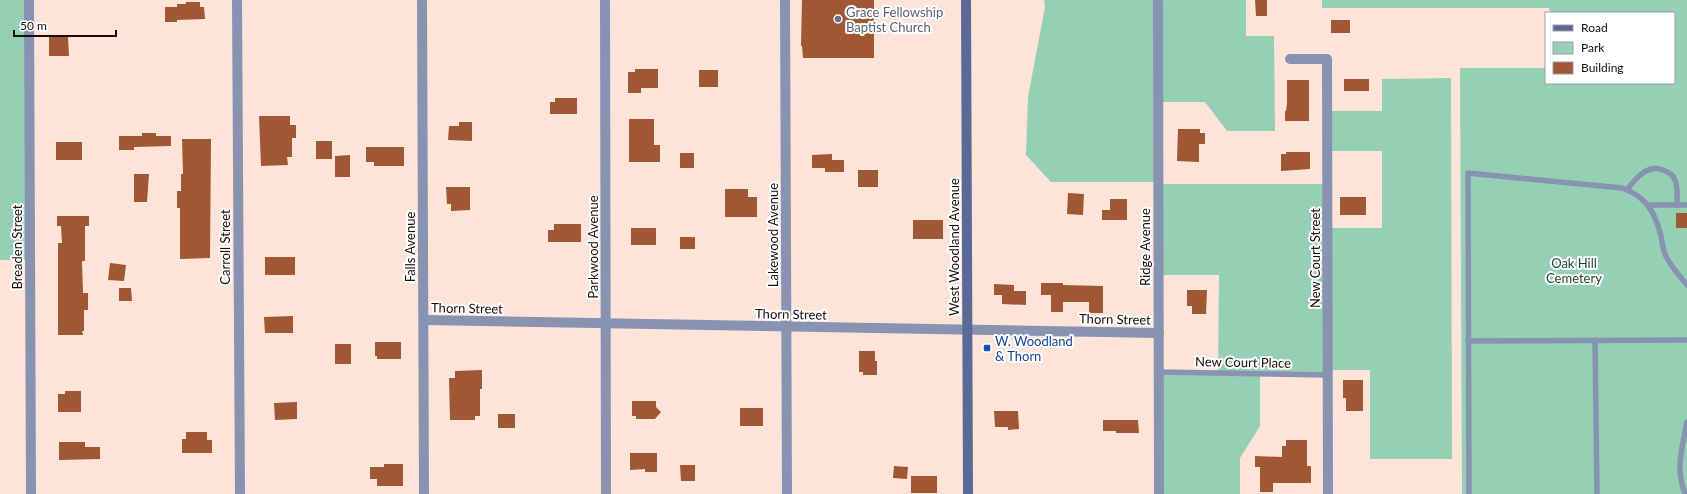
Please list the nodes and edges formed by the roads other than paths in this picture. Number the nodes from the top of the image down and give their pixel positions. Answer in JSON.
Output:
{"nodes":[{"id":1,"x":29,"y":0,"type":"edge"},
{"id":2,"x":237,"y":0,"type":"edge"},
{"id":3,"x":422,"y":0,"type":"edge"},
{"id":4,"x":605,"y":0,"type":"edge"},
{"id":5,"x":785,"y":0,"type":"edge"},
{"id":6,"x":966,"y":0,"type":"edge"},
{"id":7,"x":1158,"y":0,"type":"edge"},
{"id":8,"x":1290,"y":59,"type":"dead end"},
{"id":9,"x":1627,"y":190,"type":"junction"},
{"id":10,"x":1648,"y":205,"type":"junction"},
{"id":11,"x":1677,"y":205,"type":"junction"},
{"id":12,"x":1687,"y":205,"type":"edge"},
{"id":13,"x":1687,"y":285,"type":"edge"},
{"id":14,"x":424,"y":320,"type":"junction"},
{"id":15,"x":606,"y":324,"type":"junction"},
{"id":16,"x":786,"y":327,"type":"junction"},
{"id":17,"x":967,"y":330,"type":"junction"},
{"id":18,"x":1159,"y":333,"type":"junction"},
{"id":19,"x":1595,"y":340,"type":"junction"},
{"id":20,"x":1687,"y":340,"type":"edge"},
{"id":21,"x":1468,"y":341,"type":"junction"},
{"id":22,"x":1159,"y":372,"type":"junction"},
{"id":23,"x":1328,"y":375,"type":"junction"},
{"id":24,"x":1687,"y":422,"type":"edge"},
{"id":25,"x":1686,"y":435,"type":"edge"},
{"id":26,"x":31,"y":494,"type":"edge"},
{"id":27,"x":240,"y":494,"type":"edge"},
{"id":28,"x":424,"y":494,"type":"edge"},
{"id":29,"x":606,"y":494,"type":"edge"},
{"id":30,"x":787,"y":494,"type":"edge"},
{"id":31,"x":968,"y":494,"type":"edge"},
{"id":32,"x":1159,"y":494,"type":"edge"},
{"id":33,"x":1328,"y":494,"type":"edge"},
{"id":34,"x":1469,"y":494,"type":"edge"},
{"id":35,"x":1597,"y":494,"type":"edge"},
{"id":36,"x":1685,"y":494,"type":"edge"}],
"edges":[{"from":1,"to":26,"type":"street","name":"Breaden Street"},
{"from":2,"to":27,"type":"street","name":"Carroll Street"},
{"from":3,"to":14,"type":"street","name":"Falls Avenue"},
{"from":4,"to":15,"type":"street","name":"Parkwood Avenue"},
{"from":5,"to":16,"type":"street","name":"Lakewood Avenue"},
{"from":6,"to":17,"type":"street","name":"West Woodland Avenue"},
{"from":7,"to":18,"type":"street","name":"Ridge Avenue"},
{"from":8,"to":23,"type":"street","name":"New Court Street"},
{"from":9,"to":10,"type":"lane"},
{"from":9,"to":11,"type":"lane"},
{"from":9,"to":21,"type":"lane"},
{"from":10,"to":11,"type":"lane"},
{"from":10,"to":13,"type":"lane"},
{"from":11,"to":12,"type":"lane"},
{"from":14,"to":15,"type":"street","name":"Thorn Street"},
{"from":14,"to":28,"type":"street","name":"Falls Avenue"},
{"from":15,"to":16,"type":"street","name":"Thorn Street"},
{"from":15,"to":29,"type":"street","name":"Parkwood Avenue"},
{"from":16,"to":17,"type":"street","name":"Thorn Street"},
{"from":16,"to":30,"type":"street","name":"Lakewood Avenue"},
{"from":17,"to":18,"type":"street","name":"Thorn Street"},
{"from":17,"to":31,"type":"street","name":"West Woodland Avenue"},
{"from":18,"to":22,"type":"street","name":"Ridge Avenue"},
{"from":19,"to":20,"type":"lane"},
{"from":19,"to":21,"type":"lane"},
{"from":19,"to":35,"type":"lane"},
{"from":21,"to":34,"type":"lane"},
{"from":22,"to":23,"type":"lane","name":"New Court Place"},
{"from":22,"to":32,"type":"street","name":"Ridge Avenue"},
{"from":23,"to":33,"type":"street","name":"New Court Street"},
{"from":24,"to":25,"type":"lane"},
{"from":25,"to":36,"type":"lane"}]}
